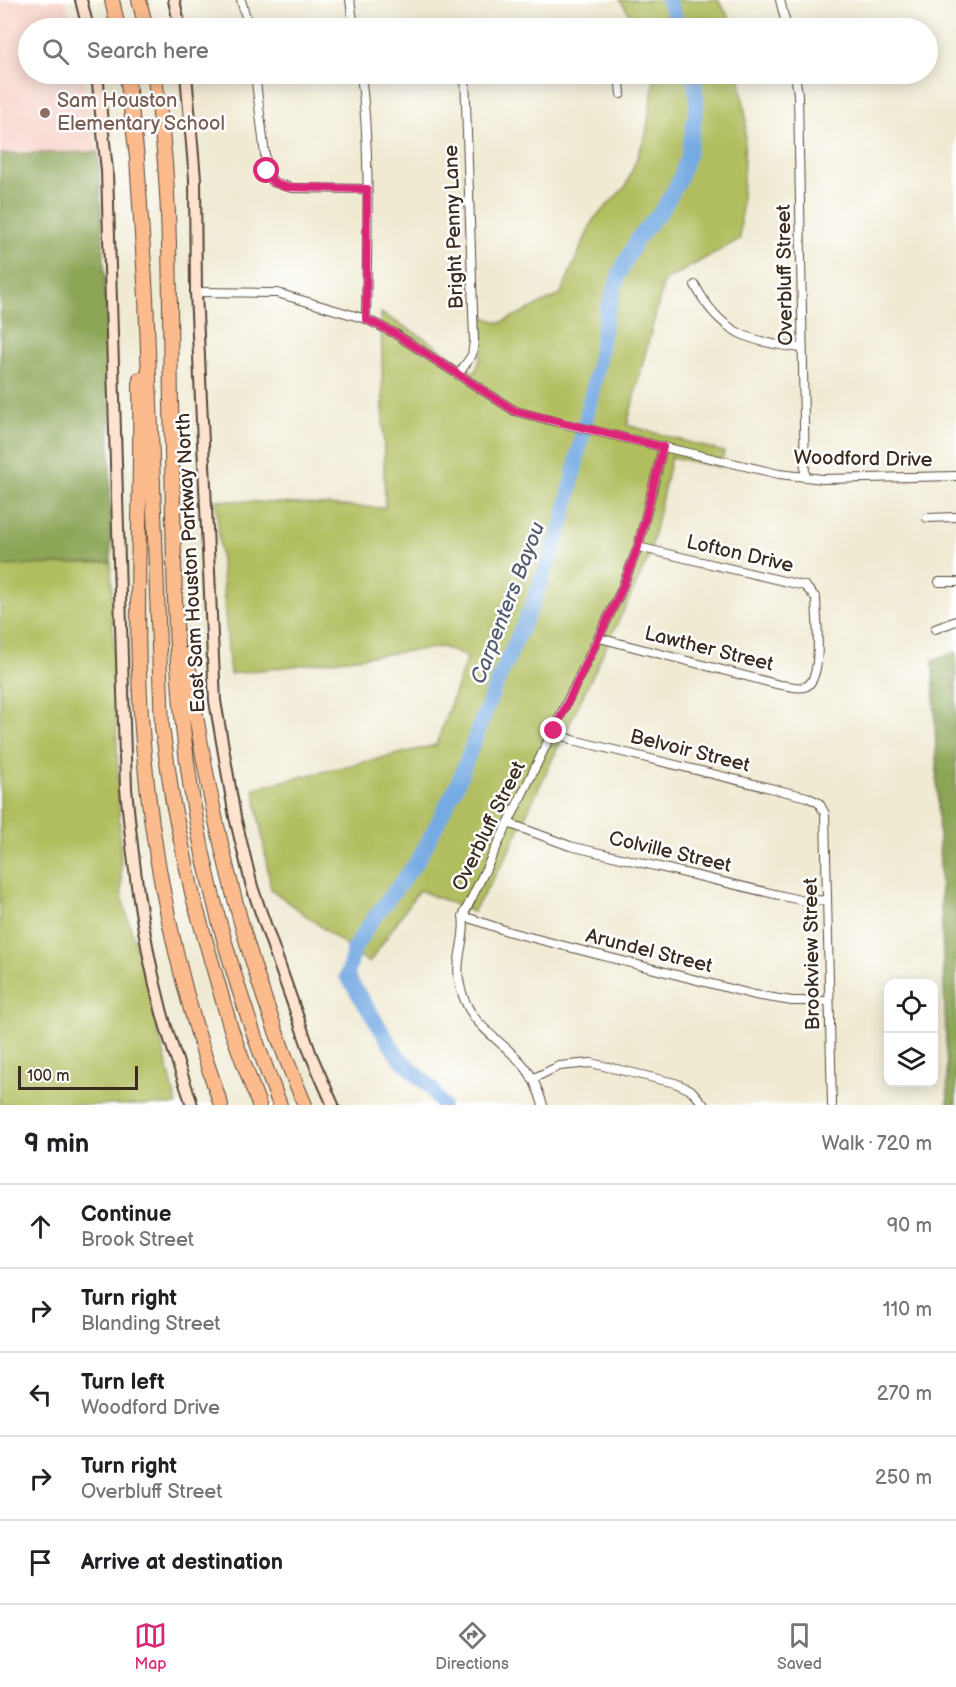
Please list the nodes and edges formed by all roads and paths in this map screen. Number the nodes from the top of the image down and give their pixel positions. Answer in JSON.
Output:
{"nodes":[{"id":1,"x":81,"y":0,"type":"edge"},
{"id":2,"x":112,"y":0,"type":"edge"},
{"id":3,"x":140,"y":0,"type":"edge"},
{"id":4,"x":174,"y":0,"type":"edge"},
{"id":5,"x":241,"y":0,"type":"edge"},
{"id":6,"x":350,"y":0,"type":"edge"},
{"id":7,"x":780,"y":0,"type":"edge"},
{"id":8,"x":86,"y":18,"type":"edge"},
{"id":9,"x":116,"y":18,"type":"edge"},
{"id":10,"x":144,"y":18,"type":"edge"},
{"id":11,"x":178,"y":18,"type":"edge"},
{"id":12,"x":246,"y":18,"type":"edge"},
{"id":13,"x":353,"y":18,"type":"edge"},
{"id":14,"x":784,"y":18,"type":"edge"},
{"id":15,"x":98,"y":84,"type":"edge"},
{"id":16,"x":128,"y":84,"type":"edge"},
{"id":17,"x":155,"y":84,"type":"edge"},
{"id":18,"x":187,"y":84,"type":"edge"},
{"id":19,"x":256,"y":84,"type":"edge"},
{"id":20,"x":362,"y":84,"type":"edge"},
{"id":21,"x":465,"y":84,"type":"edge"},
{"id":22,"x":620,"y":84,"type":"edge"},
{"id":23,"x":796,"y":84,"type":"edge"},
{"id":24,"x":621,"y":94,"type":"dead end"},
{"id":25,"x":137,"y":158,"type":"junction"},
{"id":26,"x":367,"y":189,"type":"junction"},
{"id":27,"x":694,"y":285,"type":"dead end"},
{"id":28,"x":196,"y":292,"type":"junction"},
{"id":29,"x":366,"y":319,"type":"junction"},
{"id":30,"x":802,"y":348,"type":"junction"},
{"id":31,"x":458,"y":375,"type":"junction"},
{"id":32,"x":663,"y":447,"type":"junction"},
{"id":33,"x":956,"y":476,"type":"edge"},
{"id":34,"x":805,"y":477,"type":"junction"},
{"id":35,"x":956,"y":517,"type":"edge"},
{"id":36,"x":927,"y":518,"type":"dead end"},
{"id":37,"x":638,"y":547,"type":"junction"},
{"id":38,"x":175,"y":555,"type":"junction"},
{"id":39,"x":939,"y":582,"type":"dead end"},
{"id":40,"x":956,"y":582,"type":"edge"},
{"id":41,"x":956,"y":621,"type":"edge"},
{"id":42,"x":935,"y":629,"type":"dead end"},
{"id":43,"x":599,"y":638,"type":"junction"},
{"id":44,"x":811,"y":683,"type":"joint"},
{"id":45,"x":554,"y":731,"type":"junction"},
{"id":46,"x":819,"y":803,"type":"joint"},
{"id":47,"x":508,"y":823,"type":"junction"},
{"id":48,"x":827,"y":900,"type":"junction"},
{"id":49,"x":464,"y":916,"type":"junction"},
{"id":50,"x":830,"y":1001,"type":"junction"},
{"id":51,"x":532,"y":1079,"type":"junction"},
{"id":52,"x":192,"y":1105,"type":"edge"},
{"id":53,"x":221,"y":1105,"type":"edge"},
{"id":54,"x":259,"y":1105,"type":"edge"},
{"id":55,"x":280,"y":1105,"type":"edge"},
{"id":56,"x":305,"y":1105,"type":"edge"},
{"id":57,"x":333,"y":1105,"type":"edge"},
{"id":58,"x":543,"y":1105,"type":"edge"},
{"id":59,"x":704,"y":1105,"type":"edge"},
{"id":60,"x":832,"y":1105,"type":"edge"}],
"edges":[{"from":1,"to":8,"type":"main road"},
{"from":2,"to":9,"type":"highway"},
{"from":3,"to":10,"type":"highway"},
{"from":4,"to":11,"type":"main road"},
{"from":5,"to":12,"type":"street"},
{"from":6,"to":13,"type":"street"},
{"from":7,"to":14,"type":"street"},
{"from":15,"to":52,"type":"main road"},
{"from":16,"to":25,"type":"highway","name":"East Sam Houston Parkway North"},
{"from":17,"to":38,"type":"highway","name":"East Sam Houston Parkway North"},
{"from":18,"to":28,"type":"main road","name":"East Sam Houston Parkway North"},
{"from":19,"to":26,"type":"street"},
{"from":20,"to":26,"type":"street"},
{"from":21,"to":31,"type":"street","name":"Bright Penny Lane"},
{"from":22,"to":24,"type":"street"},
{"from":23,"to":30,"type":"street","name":"Overbluff Street"},
{"from":25,"to":53,"type":"highway"},
{"from":25,"to":54,"type":"highway","name":"East Sam Houston Parkway North"},
{"from":26,"to":29,"type":"street"},
{"from":27,"to":30,"type":"street"},
{"from":28,"to":29,"type":"street","name":"Woodford Drive"},
{"from":28,"to":57,"type":"main road","name":"East Sam Houston Parkway North"},
{"from":29,"to":31,"type":"street","name":"Woodford Drive"},
{"from":30,"to":34,"type":"street","name":"Overbluff Street"},
{"from":31,"to":32,"type":"street","name":"Woodford Drive"},
{"from":32,"to":34,"type":"street","name":"Woodford Drive"},
{"from":32,"to":37,"type":"street","name":"Overbluff Street"},
{"from":33,"to":34,"type":"street","name":"Woodford Drive"},
{"from":35,"to":36,"type":"street"},
{"from":37,"to":43,"type":"street","name":"Overbluff Street"},
{"from":37,"to":44,"type":"street","name":"Lofton Drive"},
{"from":38,"to":55,"type":"highway","name":"East Sam Houston Parkway North"},
{"from":38,"to":56,"type":"highway"},
{"from":39,"to":40,"type":"street"},
{"from":41,"to":42,"type":"street"},
{"from":43,"to":44,"type":"street","name":"Lawther Street"},
{"from":43,"to":45,"type":"street","name":"Overbluff Street"},
{"from":45,"to":46,"type":"street","name":"Belvoir Street"},
{"from":45,"to":47,"type":"street","name":"Overbluff Street"},
{"from":46,"to":48,"type":"street","name":"Brookview Street"},
{"from":47,"to":48,"type":"street","name":"Colville Street"},
{"from":47,"to":49,"type":"street","name":"Overbluff Street"},
{"from":48,"to":50,"type":"street","name":"Brookview Street"},
{"from":49,"to":50,"type":"street","name":"Arundel Street"},
{"from":49,"to":51,"type":"street","name":"Overbluff Street"},
{"from":50,"to":60,"type":"street","name":"Brookview Street"},
{"from":51,"to":58,"type":"street","name":"Overbluff Street"},
{"from":51,"to":59,"type":"street"}]}
